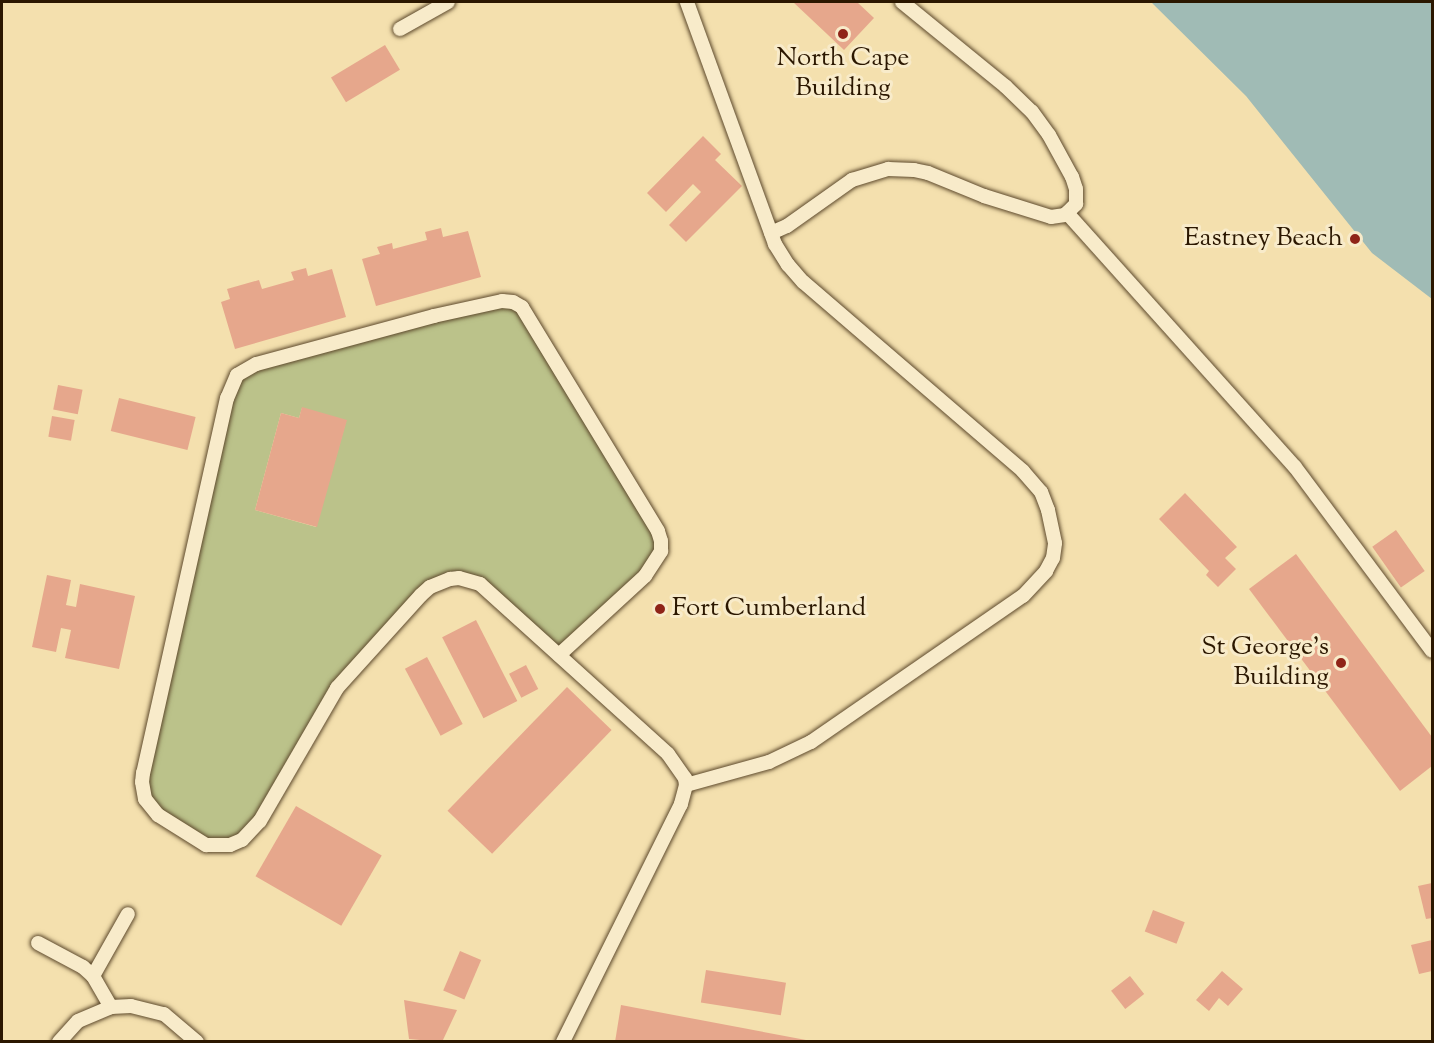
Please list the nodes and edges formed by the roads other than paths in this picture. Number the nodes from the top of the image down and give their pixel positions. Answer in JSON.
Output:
{"nodes":[{"id":1,"x":448,"y":2,"type":"edge"},
{"id":2,"x":687,"y":2,"type":"edge"},
{"id":3,"x":902,"y":2,"type":"edge"},
{"id":4,"x":400,"y":29,"type":"dead end"},
{"id":5,"x":1068,"y":213,"type":"junction"},
{"id":6,"x":771,"y":233,"type":"junction"},
{"id":7,"x":1432,"y":651,"type":"edge"},
{"id":8,"x":559,"y":655,"type":"junction"},
{"id":9,"x":686,"y":785,"type":"junction"},
{"id":10,"x":128,"y":914,"type":"dead end"},
{"id":11,"x":38,"y":943,"type":"dead end"},
{"id":12,"x":93,"y":976,"type":"junction"},
{"id":13,"x":111,"y":1007,"type":"junction"},
{"id":14,"x":59,"y":1041,"type":"edge"},
{"id":15,"x":196,"y":1041,"type":"edge"},
{"id":16,"x":563,"y":1041,"type":"edge"}],
"edges":[{"from":1,"to":4,"type":"lane"},
{"from":2,"to":6,"type":"lane"},
{"from":3,"to":5,"type":"lane"},
{"from":5,"to":6,"type":"lane"},
{"from":5,"to":7,"type":"lane"},
{"from":6,"to":9,"type":"lane"},
{"from":8,"to":8,"type":"lane"},
{"from":8,"to":9,"type":"lane"},
{"from":9,"to":16,"type":"lane"},
{"from":10,"to":12,"type":"lane"},
{"from":11,"to":12,"type":"lane"},
{"from":12,"to":13,"type":"lane"},
{"from":13,"to":14,"type":"lane"},
{"from":13,"to":15,"type":"lane"}]}
